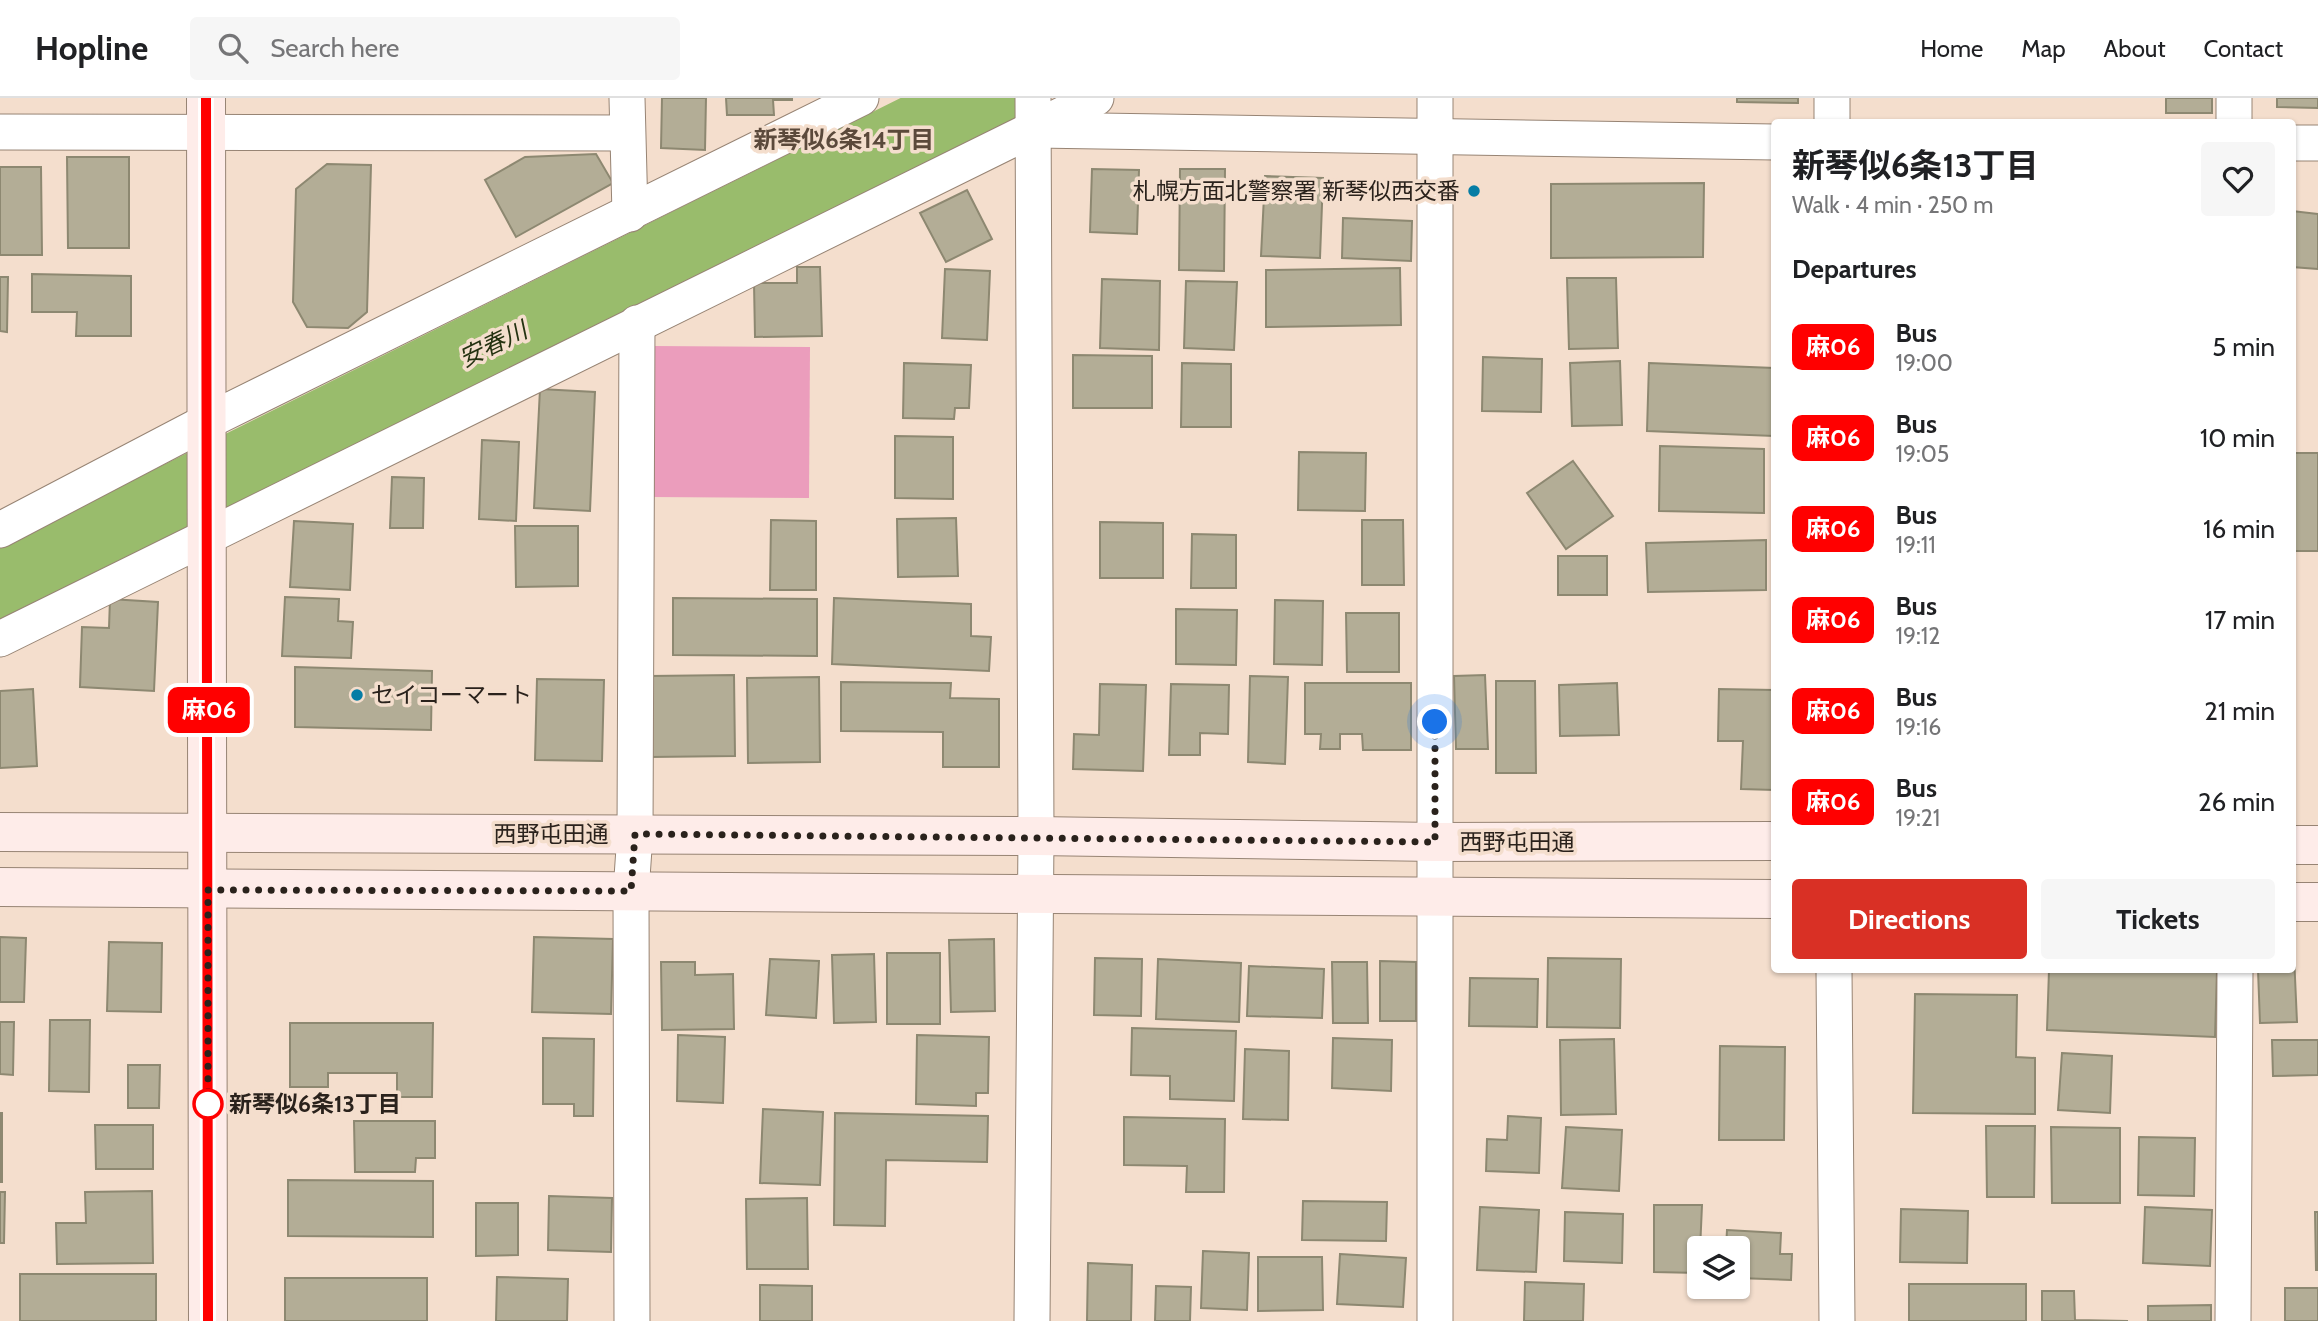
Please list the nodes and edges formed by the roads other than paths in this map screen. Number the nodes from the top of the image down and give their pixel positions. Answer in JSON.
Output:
{"nodes":[{"id":1,"x":627,"y":98,"type":"edge"},
{"id":2,"x":861,"y":98,"type":"edge"},
{"id":3,"x":1096,"y":98,"type":"edge"},
{"id":4,"x":1435,"y":98,"type":"edge"},
{"id":5,"x":1832,"y":98,"type":"edge"},
{"id":6,"x":2234,"y":98,"type":"edge"},
{"id":7,"x":1033,"y":110,"type":"edge"},
{"id":8,"x":207,"y":114,"type":"edge"},
{"id":9,"x":1832,"y":119,"type":"edge"},
{"id":10,"x":2234,"y":119,"type":"edge"},
{"id":11,"x":0,"y":132,"type":"edge"},
{"id":12,"x":627,"y":133,"type":"junction"},
{"id":13,"x":1435,"y":138,"type":"junction"},
{"id":14,"x":1771,"y":142,"type":"edge"},
{"id":15,"x":2296,"y":143,"type":"edge"},
{"id":16,"x":2318,"y":143,"type":"edge"},
{"id":17,"x":631,"y":214,"type":"junction"},
{"id":18,"x":638,"y":323,"type":"junction"},
{"id":19,"x":208,"y":434,"type":"junction"},
{"id":20,"x":208,"y":522,"type":"junction"},
{"id":21,"x":0,"y":530,"type":"edge"},
{"id":22,"x":0,"y":639,"type":"edge"},
{"id":23,"x":0,"y":832,"type":"edge"},
{"id":24,"x":208,"y":833,"type":"junction"},
{"id":25,"x":635,"y":834,"type":"junction"},
{"id":26,"x":1037,"y":836,"type":"junction"},
{"id":27,"x":1771,"y":841,"type":"edge"},
{"id":28,"x":1435,"y":842,"type":"junction"},
{"id":29,"x":2296,"y":845,"type":"edge"},
{"id":30,"x":2318,"y":845,"type":"edge"},
{"id":31,"x":0,"y":887,"type":"edge"},
{"id":32,"x":208,"y":890,"type":"junction"},
{"id":33,"x":631,"y":891,"type":"junction"},
{"id":34,"x":1034,"y":894,"type":"junction"},
{"id":35,"x":1435,"y":898,"type":"junction"},
{"id":36,"x":1771,"y":899,"type":"edge"},
{"id":37,"x":2296,"y":902,"type":"edge"},
{"id":38,"x":2318,"y":902,"type":"edge"},
{"id":39,"x":1834,"y":973,"type":"edge"},
{"id":40,"x":2235,"y":973,"type":"edge"},
{"id":41,"x":208,"y":1321,"type":"edge"},
{"id":42,"x":632,"y":1321,"type":"edge"},
{"id":43,"x":1032,"y":1321,"type":"edge"},
{"id":44,"x":1435,"y":1321,"type":"edge"},
{"id":45,"x":1836,"y":1321,"type":"edge"},
{"id":46,"x":2233,"y":1321,"type":"edge"}],
"edges":[{"from":1,"to":12,"type":"street"},
{"from":2,"to":17,"type":"street"},
{"from":3,"to":7,"type":"street"},
{"from":4,"to":13,"type":"street"},
{"from":5,"to":9,"type":"street"},
{"from":6,"to":10,"type":"street"},
{"from":7,"to":13,"type":"street"},
{"from":7,"to":18,"type":"street"},
{"from":7,"to":26,"type":"street"},
{"from":8,"to":11,"type":"street"},
{"from":8,"to":12,"type":"street"},
{"from":8,"to":19,"type":"street"},
{"from":12,"to":17,"type":"street"},
{"from":13,"to":14,"type":"street"},
{"from":13,"to":28,"type":"street"},
{"from":15,"to":16,"type":"street"},
{"from":17,"to":19,"type":"street"},
{"from":18,"to":20,"type":"street"},
{"from":18,"to":25,"type":"street"},
{"from":19,"to":20,"type":"street"},
{"from":19,"to":21,"type":"street"},
{"from":20,"to":22,"type":"street"},
{"from":20,"to":24,"type":"street"},
{"from":23,"to":24,"type":"street","name":"西野屯田通"},
{"from":24,"to":25,"type":"street","name":"西野屯田通"},
{"from":24,"to":32,"type":"street"},
{"from":25,"to":26,"type":"street","name":"西野屯田通"},
{"from":25,"to":33,"type":"street"},
{"from":26,"to":28,"type":"street","name":"西野屯田通"},
{"from":26,"to":34,"type":"street"},
{"from":27,"to":28,"type":"street","name":"西野屯田通"},
{"from":28,"to":35,"type":"street"},
{"from":29,"to":30,"type":"street"},
{"from":31,"to":32,"type":"street"},
{"from":32,"to":33,"type":"street"},
{"from":32,"to":41,"type":"street"},
{"from":33,"to":34,"type":"street"},
{"from":33,"to":42,"type":"street"},
{"from":34,"to":35,"type":"street"},
{"from":34,"to":43,"type":"street"},
{"from":35,"to":36,"type":"street"},
{"from":35,"to":44,"type":"street"},
{"from":37,"to":38,"type":"street"},
{"from":39,"to":45,"type":"street"},
{"from":40,"to":46,"type":"street"}]}
